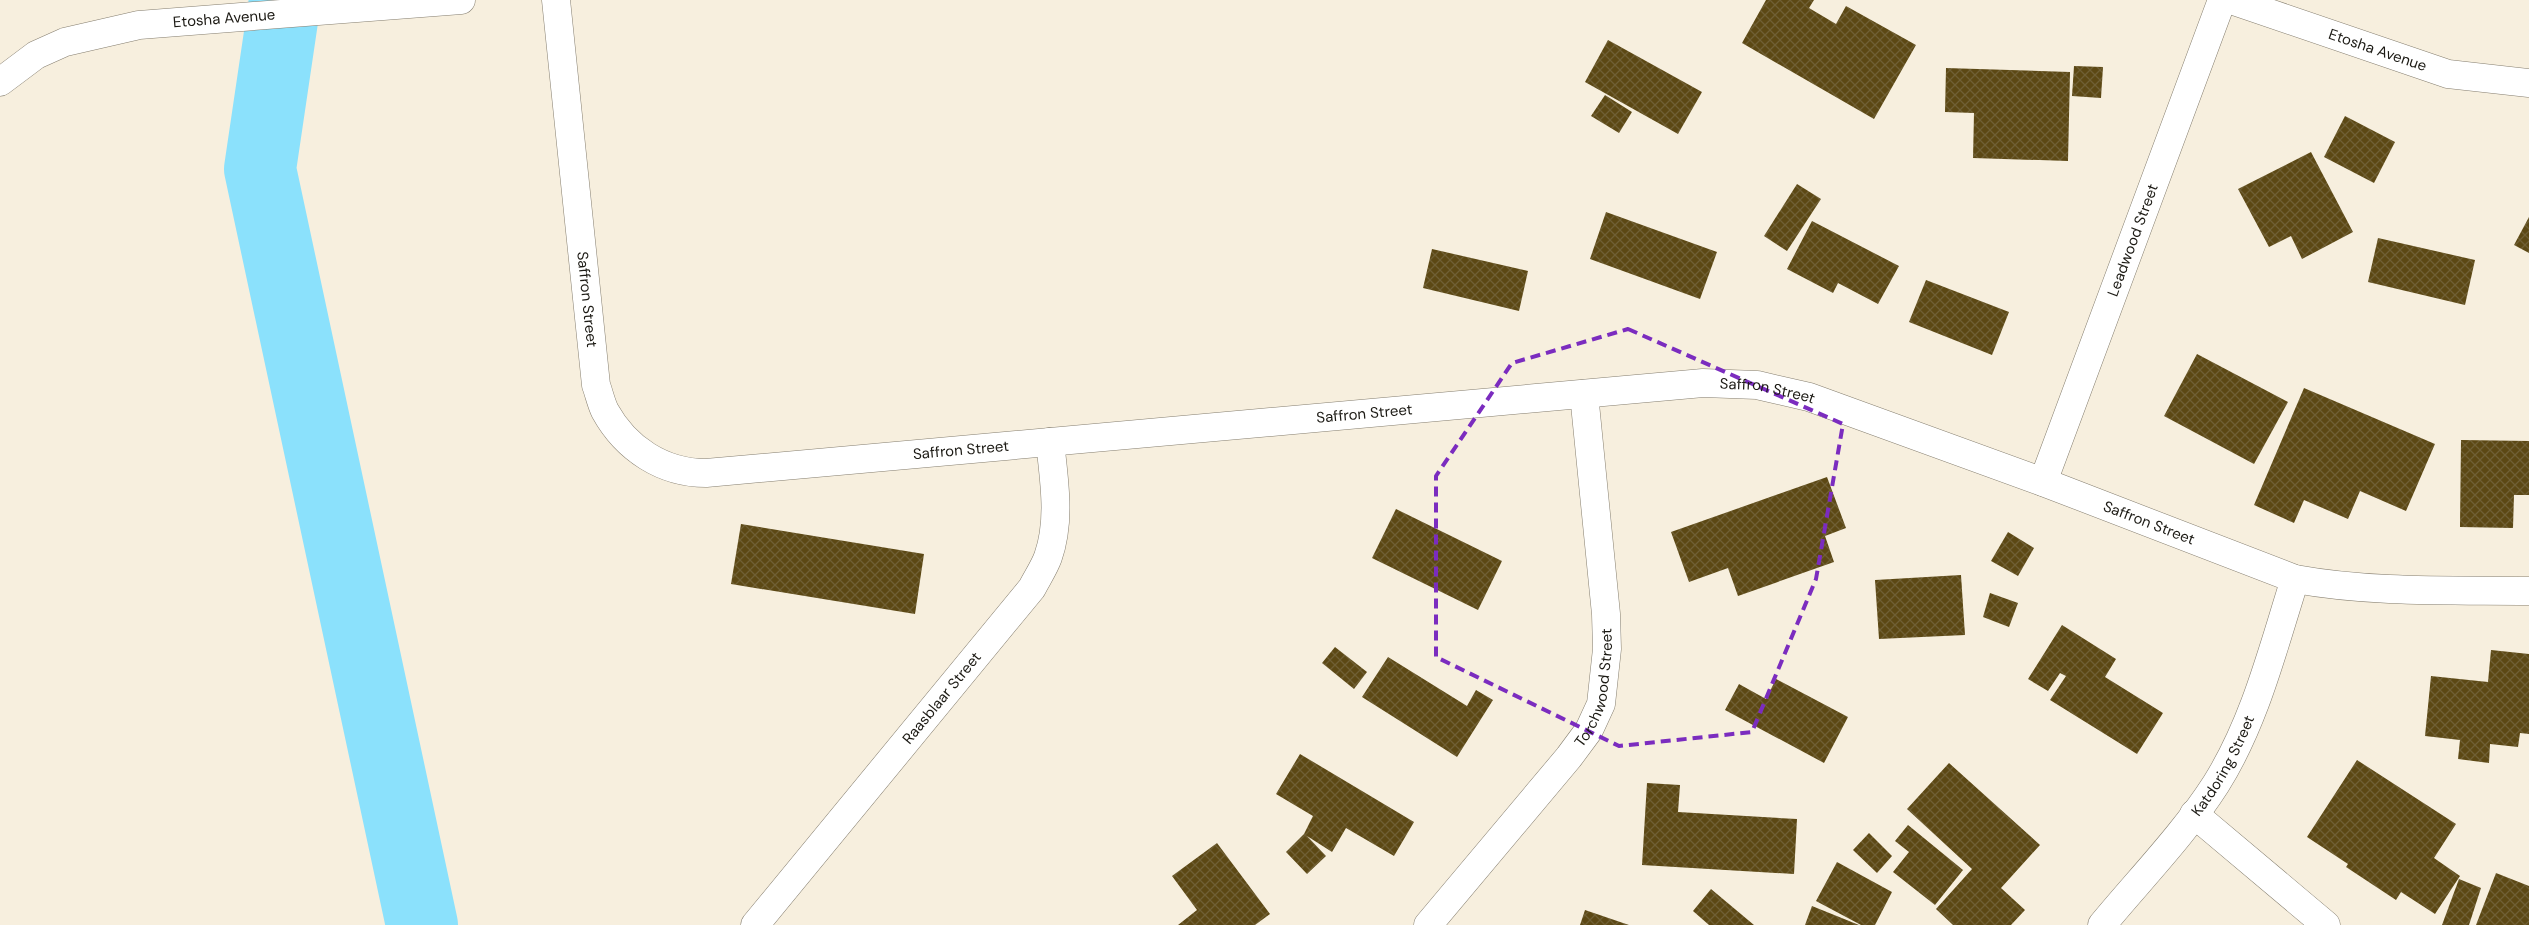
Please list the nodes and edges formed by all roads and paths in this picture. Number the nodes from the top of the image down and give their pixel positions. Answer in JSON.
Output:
{"nodes":[{"id":1,"x":461,"y":0,"type":"edge"},
{"id":2,"x":556,"y":0,"type":"edge"},
{"id":3,"x":2222,"y":0,"type":"edge"},
{"id":4,"x":2231,"y":0,"type":"edge"},
{"id":5,"x":0,"y":82,"type":"edge"},
{"id":6,"x":2529,"y":83,"type":"edge"},
{"id":7,"x":1584,"y":394,"type":"junction"},
{"id":8,"x":1050,"y":442,"type":"junction"},
{"id":9,"x":2043,"y":482,"type":"junction"},
{"id":10,"x":2295,"y":579,"type":"junction"},
{"id":11,"x":2529,"y":591,"type":"edge"},
{"id":12,"x":2194,"y":814,"type":"junction"},
{"id":13,"x":754,"y":925,"type":"edge"},
{"id":14,"x":1428,"y":925,"type":"edge"},
{"id":15,"x":2102,"y":925,"type":"edge"},
{"id":16,"x":2326,"y":925,"type":"edge"}],
"edges":[{"from":1,"to":5,"type":"street","name":"Etosha Avenue"},
{"from":2,"to":8,"type":"street","name":"Saffron Street"},
{"from":3,"to":9,"type":"street","name":"Leadwood Street"},
{"from":4,"to":6,"type":"street","name":"Etosha Avenue"},
{"from":7,"to":8,"type":"street","name":"Saffron Street"},
{"from":7,"to":9,"type":"street","name":"Saffron Street"},
{"from":7,"to":14,"type":"street","name":"Torchwood Street"},
{"from":8,"to":13,"type":"street","name":"Raasblaar Street"},
{"from":9,"to":10,"type":"street","name":"Saffron Street"},
{"from":10,"to":11,"type":"street","name":"Saffron Street"},
{"from":10,"to":12,"type":"street","name":"Katdoring Street"},
{"from":12,"to":15,"type":"street","name":"Katdoring Street"},
{"from":12,"to":16,"type":"street"}]}
